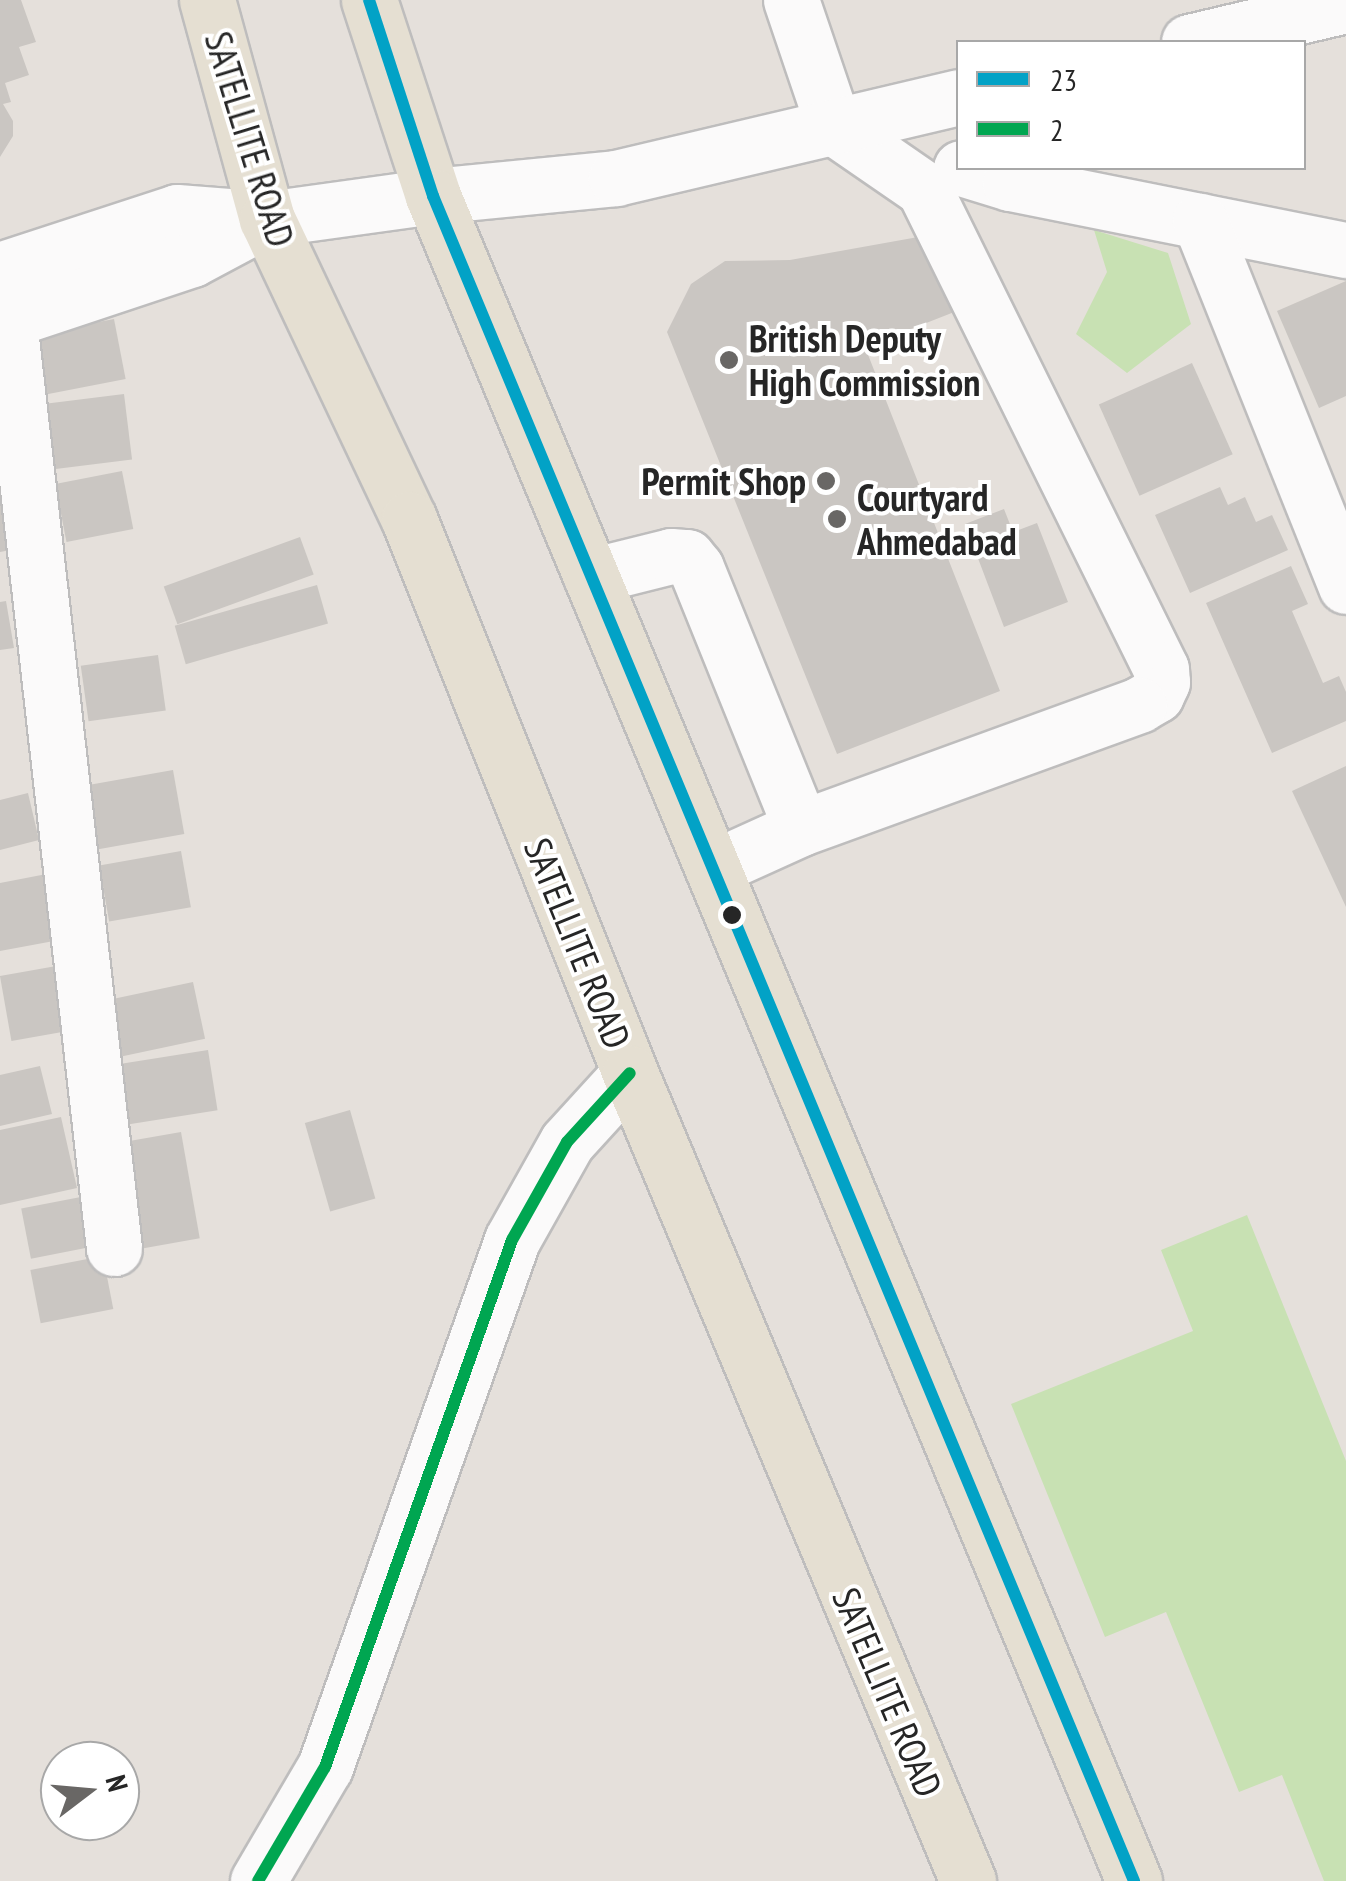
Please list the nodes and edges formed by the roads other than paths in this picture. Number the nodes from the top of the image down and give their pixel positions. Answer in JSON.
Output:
{"nodes":[{"id":1,"x":208,"y":0,"type":"edge"},
{"id":2,"x":369,"y":0,"type":"edge"},
{"id":3,"x":791,"y":0,"type":"edge"},
{"id":4,"x":1346,"y":5,"type":"edge"},
{"id":5,"x":1197,"y":40,"type":"edge"},
{"id":6,"x":956,"y":97,"type":"edge"},
{"id":7,"x":834,"y":127,"type":"junction"},
{"id":8,"x":956,"y":166,"type":"edge"},
{"id":9,"x":969,"y":170,"type":"edge"},
{"id":10,"x":433,"y":196,"type":"junction"},
{"id":11,"x":267,"y":219,"type":"junction"},
{"id":12,"x":1200,"y":221,"type":"junction"},
{"id":13,"x":1346,"y":250,"type":"edge"},
{"id":14,"x":3,"y":305,"type":"edge"},
{"id":15,"x":591,"y":576,"type":"junction"},
{"id":16,"x":1346,"y":586,"type":"edge"},
{"id":17,"x":801,"y":828,"type":"junction"},
{"id":18,"x":712,"y":868,"type":"junction"},
{"id":19,"x":630,"y":1073,"type":"junction"},
{"id":20,"x":114,"y":1248,"type":"dead end"},
{"id":21,"x":258,"y":1881,"type":"edge"},
{"id":22,"x":968,"y":1881,"type":"edge"},
{"id":23,"x":1134,"y":1881,"type":"edge"}],
"edges":[{"from":1,"to":11,"type":"main road","name":"SATELLITE ROAD"},
{"from":2,"to":10,"type":"main road"},
{"from":3,"to":7,"type":"street"},
{"from":4,"to":5,"type":"street"},
{"from":6,"to":7,"type":"street"},
{"from":7,"to":8,"type":"street"},
{"from":7,"to":10,"type":"street"},
{"from":7,"to":17,"type":"street"},
{"from":9,"to":12,"type":"street"},
{"from":10,"to":11,"type":"street"},
{"from":10,"to":15,"type":"main road"},
{"from":11,"to":14,"type":"street"},
{"from":11,"to":19,"type":"main road","name":"SATELLITE ROAD"},
{"from":12,"to":13,"type":"street"},
{"from":12,"to":16,"type":"street"},
{"from":14,"to":20,"type":"street"},
{"from":15,"to":17,"type":"street"},
{"from":15,"to":18,"type":"main road"},
{"from":17,"to":18,"type":"street"},
{"from":18,"to":23,"type":"main road"},
{"from":19,"to":21,"type":"street"},
{"from":19,"to":22,"type":"main road","name":"SATELLITE ROAD"}]}
